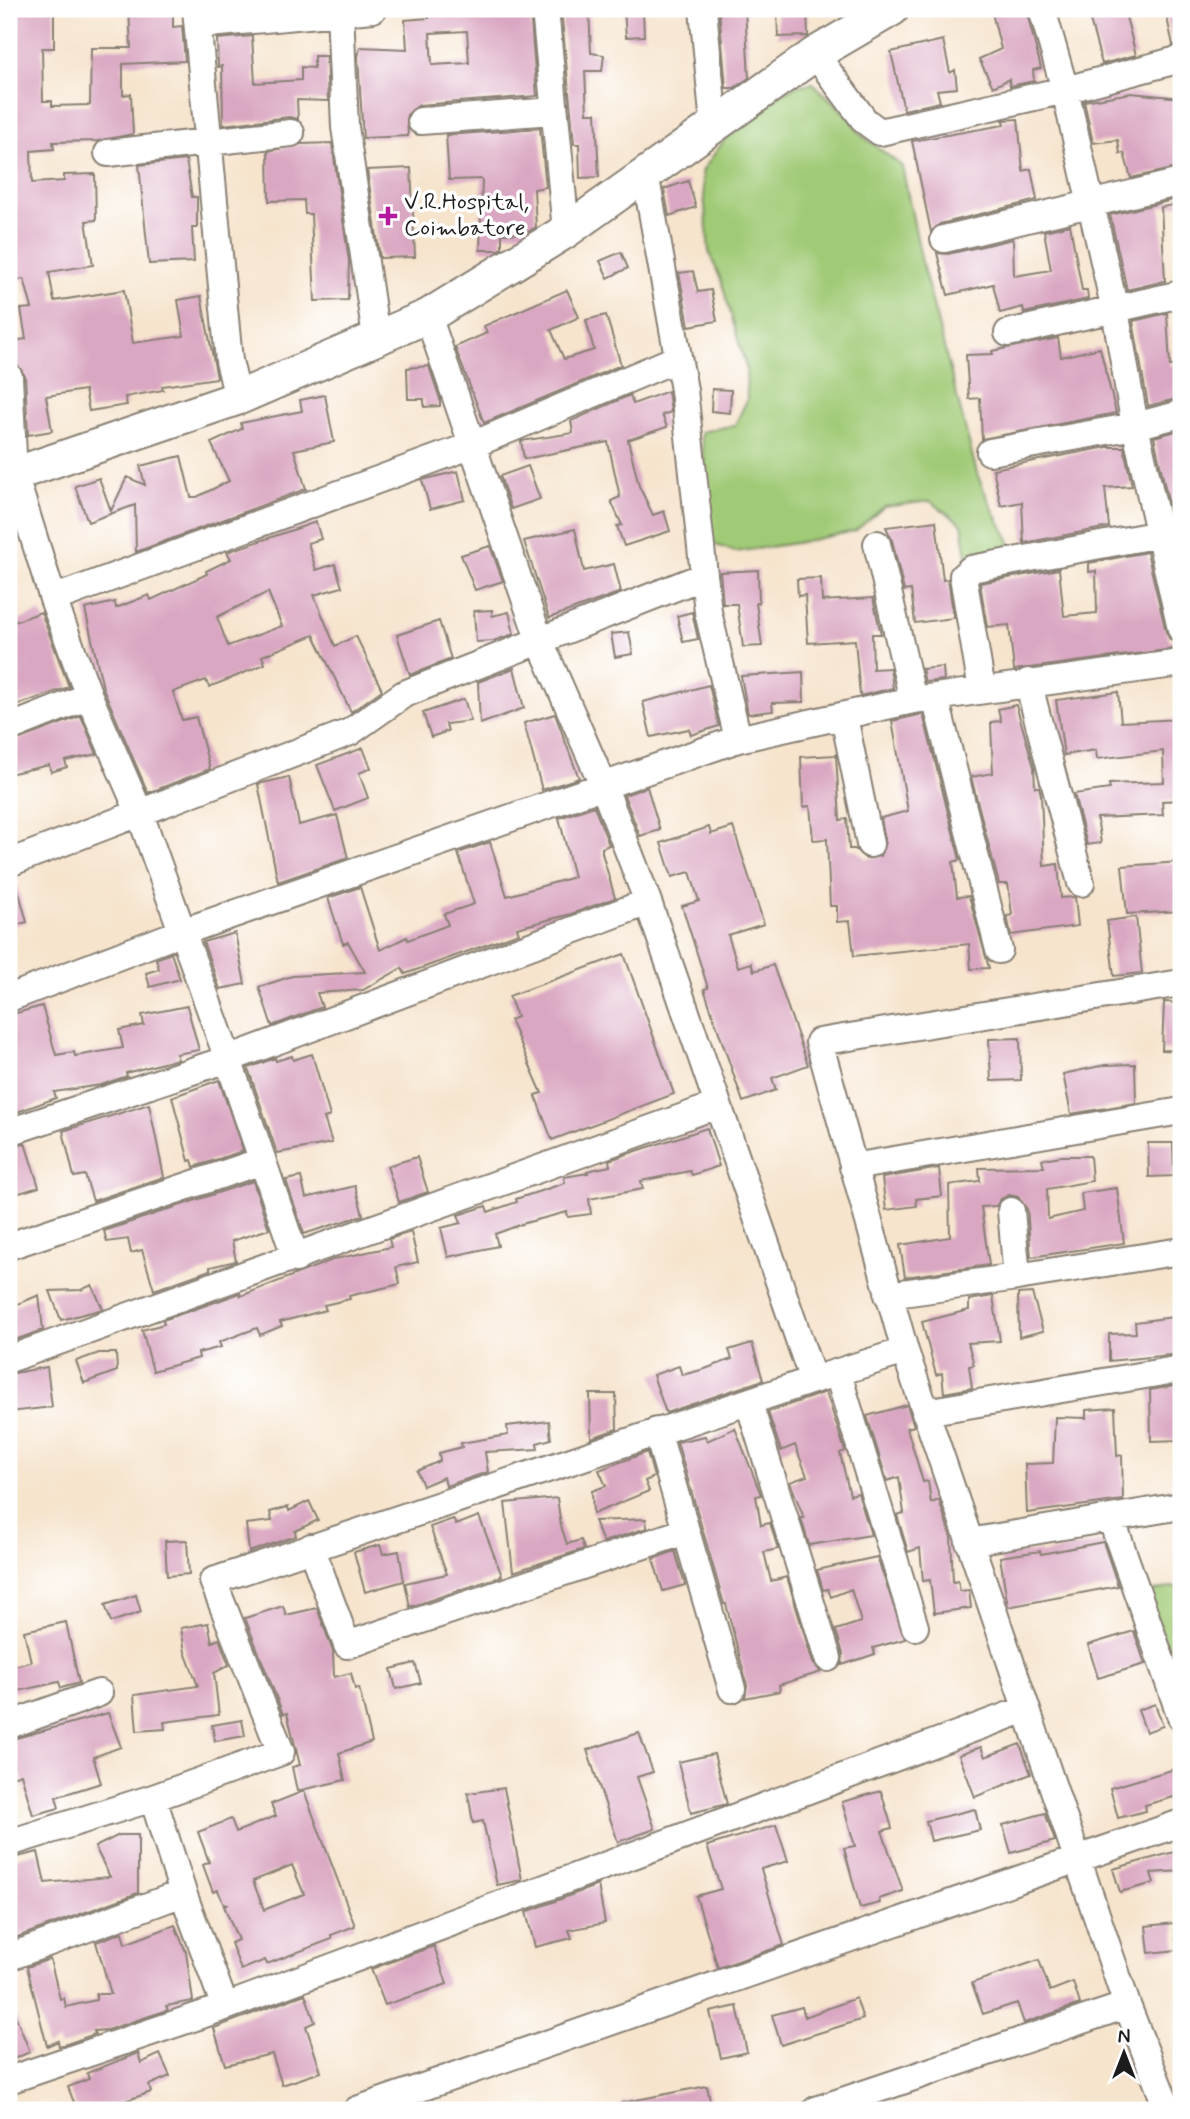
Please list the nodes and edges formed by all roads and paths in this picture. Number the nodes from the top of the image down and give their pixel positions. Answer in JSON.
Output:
{"nodes":[{"id":1,"x":373,"y":9,"type":"edge"},
{"id":2,"x":545,"y":9,"type":"edge"},
{"id":3,"x":703,"y":9,"type":"edge"},
{"id":4,"x":1042,"y":9,"type":"edge"},
{"id":5,"x":340,"y":11,"type":"edge"},
{"id":6,"x":875,"y":13,"type":"edge"},
{"id":7,"x":197,"y":17,"type":"edge"},
{"id":8,"x":815,"y":54,"type":"junction"},
{"id":9,"x":1181,"y":59,"type":"edge"},
{"id":10,"x":1065,"y":90,"type":"junction"},
{"id":11,"x":553,"y":111,"type":"junction"},
{"id":12,"x":421,"y":121,"type":"dead end"},
{"id":13,"x":713,"y":125,"type":"junction"},
{"id":14,"x":291,"y":133,"type":"dead end"},
{"id":15,"x":209,"y":142,"type":"junction"},
{"id":16,"x":108,"y":153,"type":"dead end"},
{"id":17,"x":645,"y":173,"type":"junction"},
{"id":18,"x":1181,"y":182,"type":"edge"},
{"id":19,"x":1091,"y":203,"type":"junction"},
{"id":20,"x":566,"y":231,"type":"junction"},
{"id":21,"x":944,"y":239,"type":"dead end"},
{"id":22,"x":1181,"y":294,"type":"edge"},
{"id":23,"x":1115,"y":310,"type":"junction"},
{"id":24,"x":428,"y":316,"type":"junction"},
{"id":25,"x":1008,"y":333,"type":"dead end"},
{"id":26,"x":376,"y":337,"type":"junction"},
{"id":27,"x":678,"y":358,"type":"junction"},
{"id":28,"x":9,"y":377,"type":"edge"},
{"id":29,"x":238,"y":398,"type":"junction"},
{"id":30,"x":1181,"y":414,"type":"edge"},
{"id":31,"x":1135,"y":426,"type":"junction"},
{"id":32,"x":470,"y":446,"type":"junction"},
{"id":33,"x":990,"y":452,"type":"dead end"},
{"id":34,"x":11,"y":475,"type":"edge"},
{"id":35,"x":1171,"y":534,"type":"edge"},
{"id":36,"x":877,"y":544,"type":"dead end"},
{"id":37,"x":704,"y":576,"type":"junction"},
{"id":38,"x":53,"y":598,"type":"junction"},
{"id":39,"x":1181,"y":629,"type":"edge"},
{"id":40,"x":539,"y":639,"type":"junction"},
{"id":41,"x":1181,"y":663,"type":"edge"},
{"id":42,"x":1028,"y":682,"type":"junction"},
{"id":43,"x":982,"y":690,"type":"junction"},
{"id":44,"x":89,"y":696,"type":"junction"},
{"id":45,"x":924,"y":699,"type":"junction"},
{"id":46,"x":844,"y":717,"type":"junction"},
{"id":47,"x":9,"y":728,"type":"edge"},
{"id":48,"x":738,"y":739,"type":"junction"},
{"id":49,"x":603,"y":785,"type":"junction"},
{"id":50,"x":140,"y":814,"type":"junction"},
{"id":51,"x":870,"y":844,"type":"dead end"},
{"id":52,"x":9,"y":863,"type":"edge"},
{"id":53,"x":1081,"y":883,"type":"dead end"},
{"id":54,"x":648,"y":902,"type":"junction"},
{"id":55,"x":182,"y":932,"type":"junction"},
{"id":56,"x":999,"y":950,"type":"dead end"},
{"id":57,"x":1181,"y":983,"type":"edge"},
{"id":58,"x":9,"y":998,"type":"edge"},
{"id":59,"x":228,"y":1059,"type":"junction"},
{"id":60,"x":717,"y":1105,"type":"junction"},
{"id":61,"x":1181,"y":1111,"type":"edge"},
{"id":62,"x":9,"y":1132,"type":"edge"},
{"id":63,"x":262,"y":1161,"type":"junction"},
{"id":64,"x":853,"y":1167,"type":"junction"},
{"id":65,"x":1011,"y":1211,"type":"dead end"},
{"id":66,"x":9,"y":1246,"type":"edge"},
{"id":67,"x":1181,"y":1251,"type":"edge"},
{"id":68,"x":296,"y":1259,"type":"junction"},
{"id":69,"x":1017,"y":1277,"type":"junction"},
{"id":70,"x":888,"y":1295,"type":"junction"},
{"id":71,"x":905,"y":1351,"type":"junction"},
{"id":72,"x":9,"y":1359,"type":"edge"},
{"id":73,"x":1181,"y":1369,"type":"edge"},
{"id":74,"x":826,"y":1377,"type":"junction"},
{"id":75,"x":749,"y":1403,"type":"junction"},
{"id":76,"x":925,"y":1412,"type":"junction"},
{"id":77,"x":657,"y":1431,"type":"junction"},
{"id":78,"x":1181,"y":1506,"type":"edge"},
{"id":79,"x":1111,"y":1518,"type":"junction"},
{"id":80,"x":686,"y":1531,"type":"junction"},
{"id":81,"x":969,"y":1542,"type":"junction"},
{"id":82,"x":311,"y":1547,"type":"junction"},
{"id":83,"x":915,"y":1626,"type":"dead end"},
{"id":84,"x":828,"y":1658,"type":"dead end"},
{"id":85,"x":1174,"y":1676,"type":"edge"},
{"id":86,"x":732,"y":1689,"type":"dead end"},
{"id":87,"x":99,"y":1693,"type":"dead end"},
{"id":88,"x":1026,"y":1709,"type":"junction"},
{"id":89,"x":1181,"y":1717,"type":"edge"},
{"id":90,"x":9,"y":1725,"type":"edge"},
{"id":91,"x":153,"y":1798,"type":"junction"},
{"id":92,"x":1181,"y":1823,"type":"edge"},
{"id":93,"x":9,"y":1843,"type":"edge"},
{"id":94,"x":1077,"y":1858,"type":"junction"},
{"id":95,"x":183,"y":1893,"type":"junction"},
{"id":96,"x":9,"y":1957,"type":"edge"},
{"id":97,"x":1126,"y":2005,"type":"junction"},
{"id":98,"x":226,"y":2007,"type":"junction"},
{"id":99,"x":9,"y":2080,"type":"edge"},
{"id":100,"x":357,"y":2110,"type":"edge"},
{"id":101,"x":816,"y":2110,"type":"edge"},
{"id":102,"x":1168,"y":2110,"type":"edge"}],
"edges":[{"from":1,"to":5,"type":"street"},
{"from":2,"to":11,"type":"street"},
{"from":3,"to":13,"type":"street"},
{"from":4,"to":10,"type":"street"},
{"from":5,"to":7,"type":"street"},
{"from":5,"to":26,"type":"street"},
{"from":6,"to":8,"type":"main road"},
{"from":7,"to":15,"type":"street"},
{"from":8,"to":10,"type":"street"},
{"from":8,"to":13,"type":"main road"},
{"from":9,"to":10,"type":"street"},
{"from":10,"to":19,"type":"street"},
{"from":11,"to":12,"type":"street"},
{"from":11,"to":20,"type":"street"},
{"from":13,"to":17,"type":"main road"},
{"from":14,"to":15,"type":"street"},
{"from":15,"to":16,"type":"street"},
{"from":15,"to":29,"type":"street"},
{"from":17,"to":20,"type":"main road"},
{"from":17,"to":27,"type":"street"},
{"from":18,"to":19,"type":"street"},
{"from":19,"to":21,"type":"street"},
{"from":19,"to":23,"type":"street"},
{"from":20,"to":24,"type":"main road"},
{"from":22,"to":23,"type":"street"},
{"from":23,"to":25,"type":"street"},
{"from":23,"to":31,"type":"street"},
{"from":24,"to":26,"type":"main road"},
{"from":24,"to":32,"type":"street"},
{"from":26,"to":29,"type":"main road"},
{"from":27,"to":32,"type":"street"},
{"from":27,"to":37,"type":"street"},
{"from":28,"to":34,"type":"street"},
{"from":29,"to":34,"type":"main road"},
{"from":30,"to":31,"type":"street"},
{"from":31,"to":33,"type":"street"},
{"from":31,"to":35,"type":"street"},
{"from":32,"to":38,"type":"street"},
{"from":32,"to":40,"type":"street"},
{"from":34,"to":38,"type":"street"},
{"from":35,"to":39,"type":"street"},
{"from":35,"to":43,"type":"street"},
{"from":36,"to":45,"type":"street"},
{"from":37,"to":40,"type":"street"},
{"from":37,"to":48,"type":"street"},
{"from":38,"to":44,"type":"street"},
{"from":40,"to":49,"type":"street"},
{"from":40,"to":50,"type":"street"},
{"from":41,"to":42,"type":"street"},
{"from":42,"to":43,"type":"street"},
{"from":42,"to":53,"type":"street"},
{"from":43,"to":45,"type":"street"},
{"from":44,"to":47,"type":"street"},
{"from":44,"to":50,"type":"street"},
{"from":45,"to":46,"type":"street"},
{"from":45,"to":56,"type":"street"},
{"from":46,"to":48,"type":"street"},
{"from":46,"to":51,"type":"street"},
{"from":48,"to":49,"type":"street"},
{"from":49,"to":54,"type":"street"},
{"from":49,"to":55,"type":"street"},
{"from":50,"to":52,"type":"street"},
{"from":50,"to":55,"type":"street"},
{"from":54,"to":59,"type":"street"},
{"from":54,"to":60,"type":"street"},
{"from":55,"to":58,"type":"street"},
{"from":55,"to":59,"type":"street"},
{"from":57,"to":64,"type":"street"},
{"from":59,"to":62,"type":"street"},
{"from":59,"to":63,"type":"street"},
{"from":60,"to":68,"type":"street"},
{"from":60,"to":74,"type":"street"},
{"from":61,"to":64,"type":"street"},
{"from":63,"to":66,"type":"street"},
{"from":63,"to":68,"type":"street"},
{"from":64,"to":70,"type":"street"},
{"from":65,"to":69,"type":"street"},
{"from":67,"to":69,"type":"street"},
{"from":68,"to":72,"type":"street"},
{"from":69,"to":70,"type":"street"},
{"from":70,"to":71,"type":"street"},
{"from":71,"to":74,"type":"street"},
{"from":71,"to":76,"type":"street"},
{"from":73,"to":76,"type":"street"},
{"from":74,"to":75,"type":"street"},
{"from":74,"to":83,"type":"street"},
{"from":75,"to":77,"type":"street"},
{"from":75,"to":84,"type":"street"},
{"from":76,"to":81,"type":"street"},
{"from":77,"to":80,"type":"street"},
{"from":77,"to":82,"type":"street"},
{"from":78,"to":79,"type":"street"},
{"from":79,"to":81,"type":"street"},
{"from":79,"to":85,"type":"street"},
{"from":80,"to":82,"type":"street"},
{"from":80,"to":86,"type":"street"},
{"from":81,"to":88,"type":"street"},
{"from":82,"to":91,"type":"street"},
{"from":85,"to":89,"type":"street"},
{"from":87,"to":90,"type":"street"},
{"from":88,"to":94,"type":"street"},
{"from":88,"to":98,"type":"street"},
{"from":91,"to":93,"type":"street"},
{"from":91,"to":95,"type":"street"},
{"from":92,"to":94,"type":"street"},
{"from":94,"to":97,"type":"street"},
{"from":94,"to":100,"type":"street"},
{"from":95,"to":96,"type":"street"},
{"from":95,"to":98,"type":"street"},
{"from":97,"to":101,"type":"street"},
{"from":97,"to":102,"type":"street"},
{"from":98,"to":99,"type":"street"}]}
